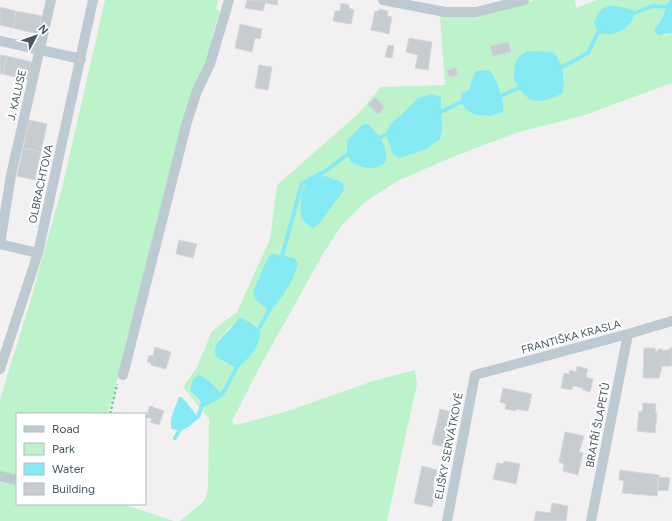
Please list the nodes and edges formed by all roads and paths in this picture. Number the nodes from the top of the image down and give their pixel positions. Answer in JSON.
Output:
{"nodes":[{"id":1,"x":51,"y":0,"type":"edge"},
{"id":2,"x":93,"y":0,"type":"edge"},
{"id":3,"x":229,"y":0,"type":"edge"},
{"id":4,"x":383,"y":0,"type":"edge"},
{"id":5,"x":524,"y":0,"type":"edge"},
{"id":6,"x":0,"y":41,"type":"edge"},
{"id":7,"x":40,"y":50,"type":"junction"},
{"id":8,"x":81,"y":59,"type":"junction"},
{"id":9,"x":0,"y":244,"type":"edge"},
{"id":10,"x":38,"y":253,"type":"junction"},
{"id":11,"x":672,"y":321,"type":"edge"},
{"id":12,"x":628,"y":334,"type":"junction"},
{"id":13,"x":0,"y":369,"type":"edge"},
{"id":14,"x":123,"y":374,"type":"joint"},
{"id":15,"x":475,"y":375,"type":"joint"},
{"id":16,"x":110,"y":413,"type":"edge"},
{"id":17,"x":0,"y":476,"type":"edge"},
{"id":18,"x":16,"y":480,"type":"edge"},
{"id":19,"x":446,"y":521,"type":"edge"},
{"id":20,"x":591,"y":521,"type":"edge"}],
"edges":[{"from":1,"to":7,"type":"street","name":"J. KALUSE"},
{"from":2,"to":8,"type":"street","name":"OLBRACHTOVA"},
{"from":3,"to":14,"type":"street"},
{"from":4,"to":5,"type":"street"},
{"from":6,"to":7,"type":"street"},
{"from":7,"to":8,"type":"street"},
{"from":7,"to":9,"type":"street","name":"J. KALUSE"},
{"from":8,"to":10,"type":"street","name":"OLBRACHTOVA"},
{"from":9,"to":10,"type":"street"},
{"from":10,"to":13,"type":"street","name":"OLBRACHTOVA"},
{"from":11,"to":12,"type":"street","name":"FRANTIŠKA KRASLA"},
{"from":12,"to":15,"type":"street","name":"FRANTIŠKA KRASLA"},
{"from":12,"to":20,"type":"street","name":"BRATŘÍ ŠLAPETŮ"},
{"from":14,"to":16,"type":"path"},
{"from":15,"to":19,"type":"street","name":"ELIŠKY SERVÁTKOVÉ"},
{"from":17,"to":18,"type":"street"}]}
